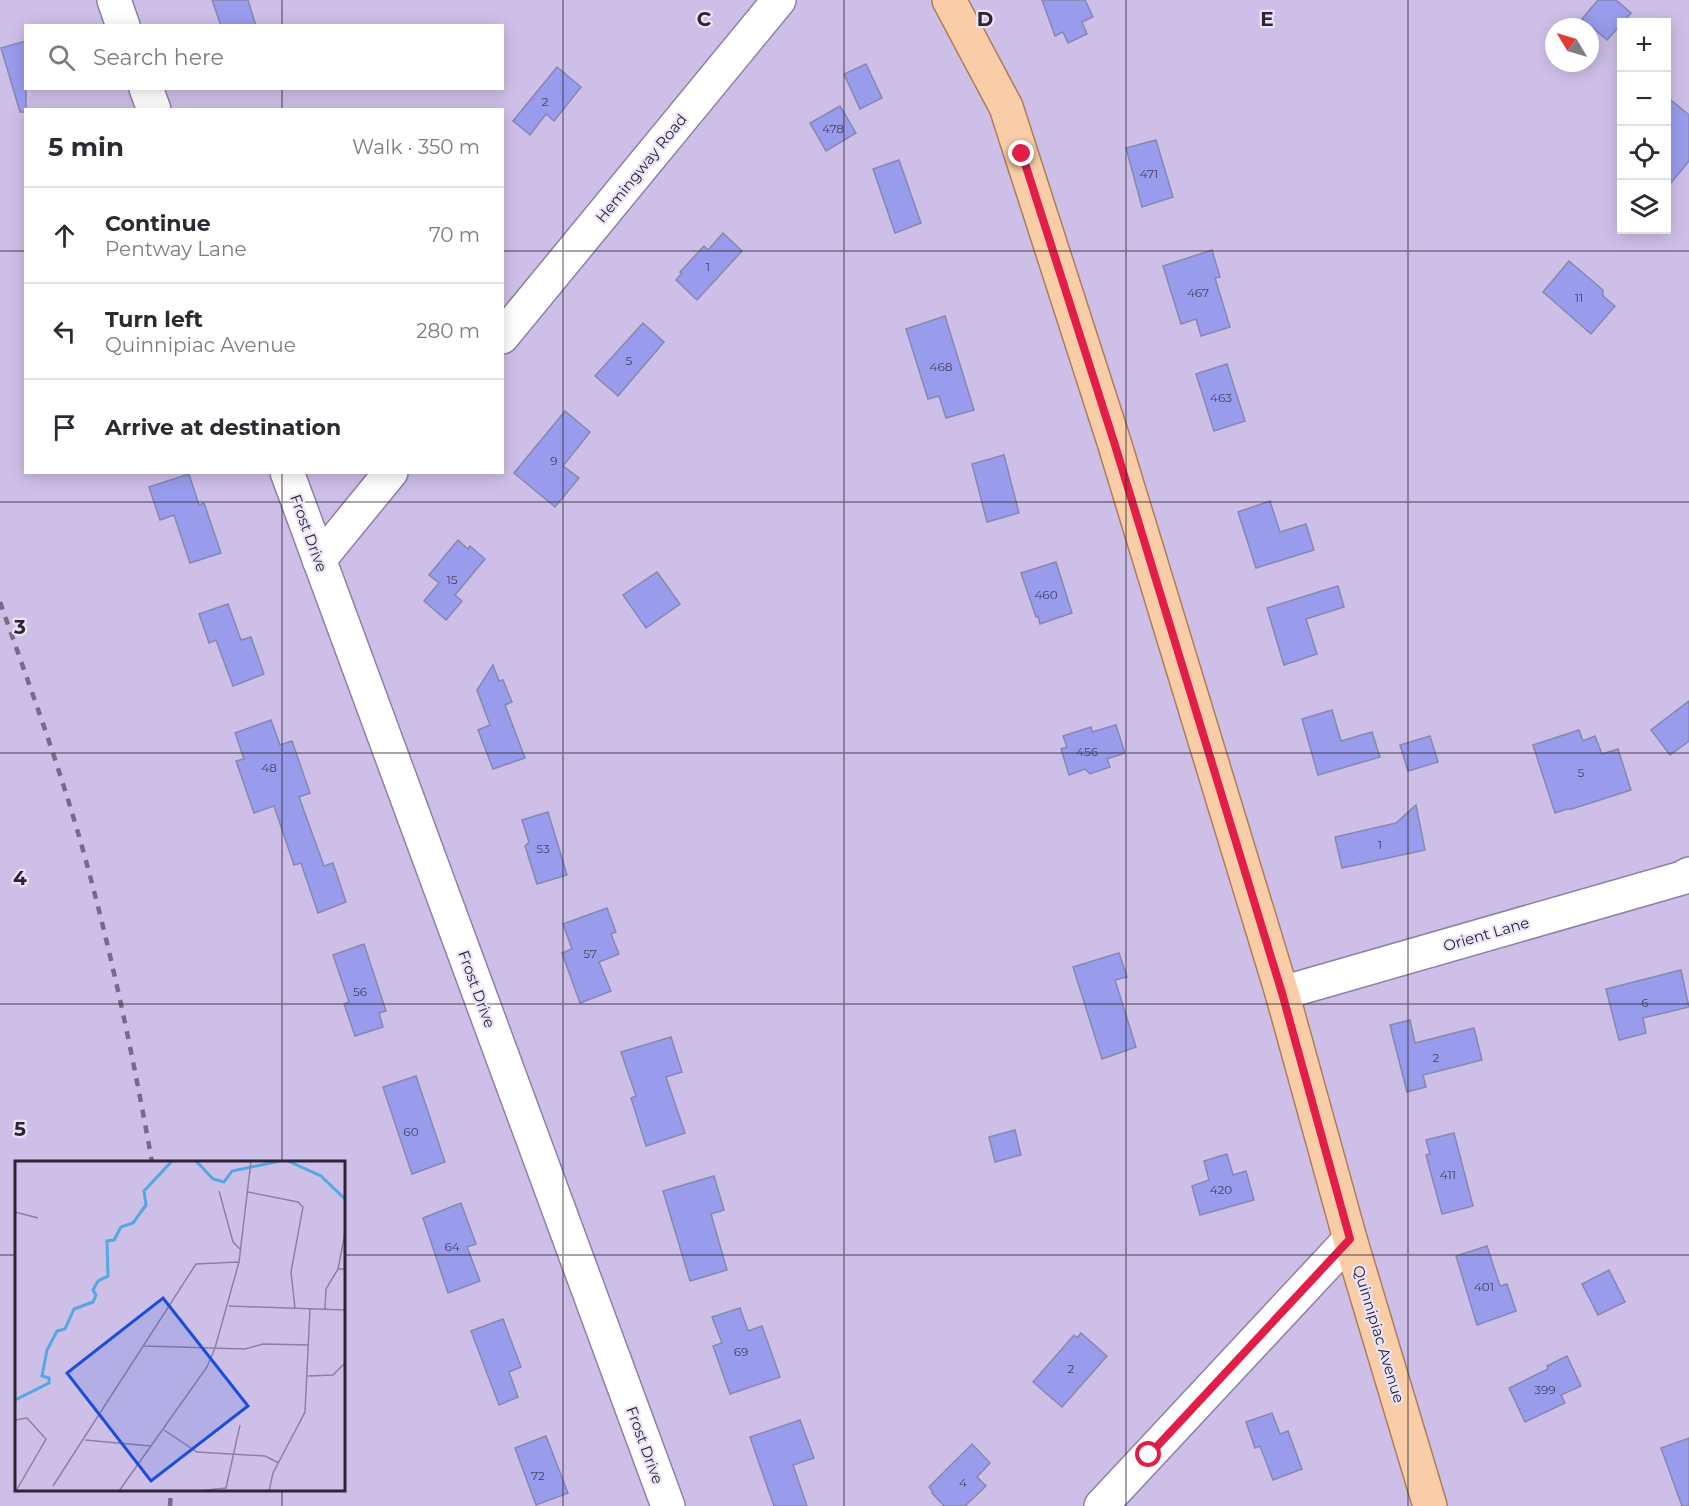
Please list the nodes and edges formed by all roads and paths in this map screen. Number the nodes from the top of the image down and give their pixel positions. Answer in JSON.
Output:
{"nodes":[{"id":1,"x":114,"y":0,"type":"edge"},
{"id":2,"x":779,"y":0,"type":"edge"},
{"id":3,"x":949,"y":0,"type":"edge"},
{"id":4,"x":122,"y":24,"type":"edge"},
{"id":5,"x":147,"y":90,"type":"edge"},
{"id":6,"x":153,"y":108,"type":"edge"},
{"id":7,"x":504,"y":335,"type":"edge"},
{"id":8,"x":288,"y":474,"type":"edge"},
{"id":9,"x":389,"y":474,"type":"edge"},
{"id":10,"x":319,"y":560,"type":"junction"},
{"id":11,"x":1689,"y":874,"type":"edge"},
{"id":12,"x":1282,"y":993,"type":"junction"},
{"id":13,"x":1350,"y":1239,"type":"junction"},
{"id":14,"x":668,"y":1506,"type":"edge"},
{"id":15,"x":1101,"y":1506,"type":"edge"},
{"id":16,"x":1430,"y":1506,"type":"edge"}],
"edges":[{"from":1,"to":4,"type":"street"},
{"from":2,"to":7,"type":"street","name":"Hemingway Road"},
{"from":3,"to":12,"type":"main road","name":"Quinnipiac Avenue"},
{"from":5,"to":6,"type":"street"},
{"from":8,"to":10,"type":"street","name":"Frost Drive"},
{"from":9,"to":10,"type":"street"},
{"from":10,"to":14,"type":"street","name":"Frost Drive"},
{"from":11,"to":12,"type":"street","name":"Orient Lane"},
{"from":12,"to":13,"type":"main road","name":"Quinnipiac Avenue"},
{"from":13,"to":15,"type":"street"},
{"from":13,"to":16,"type":"main road","name":"Quinnipiac Avenue"}]}
